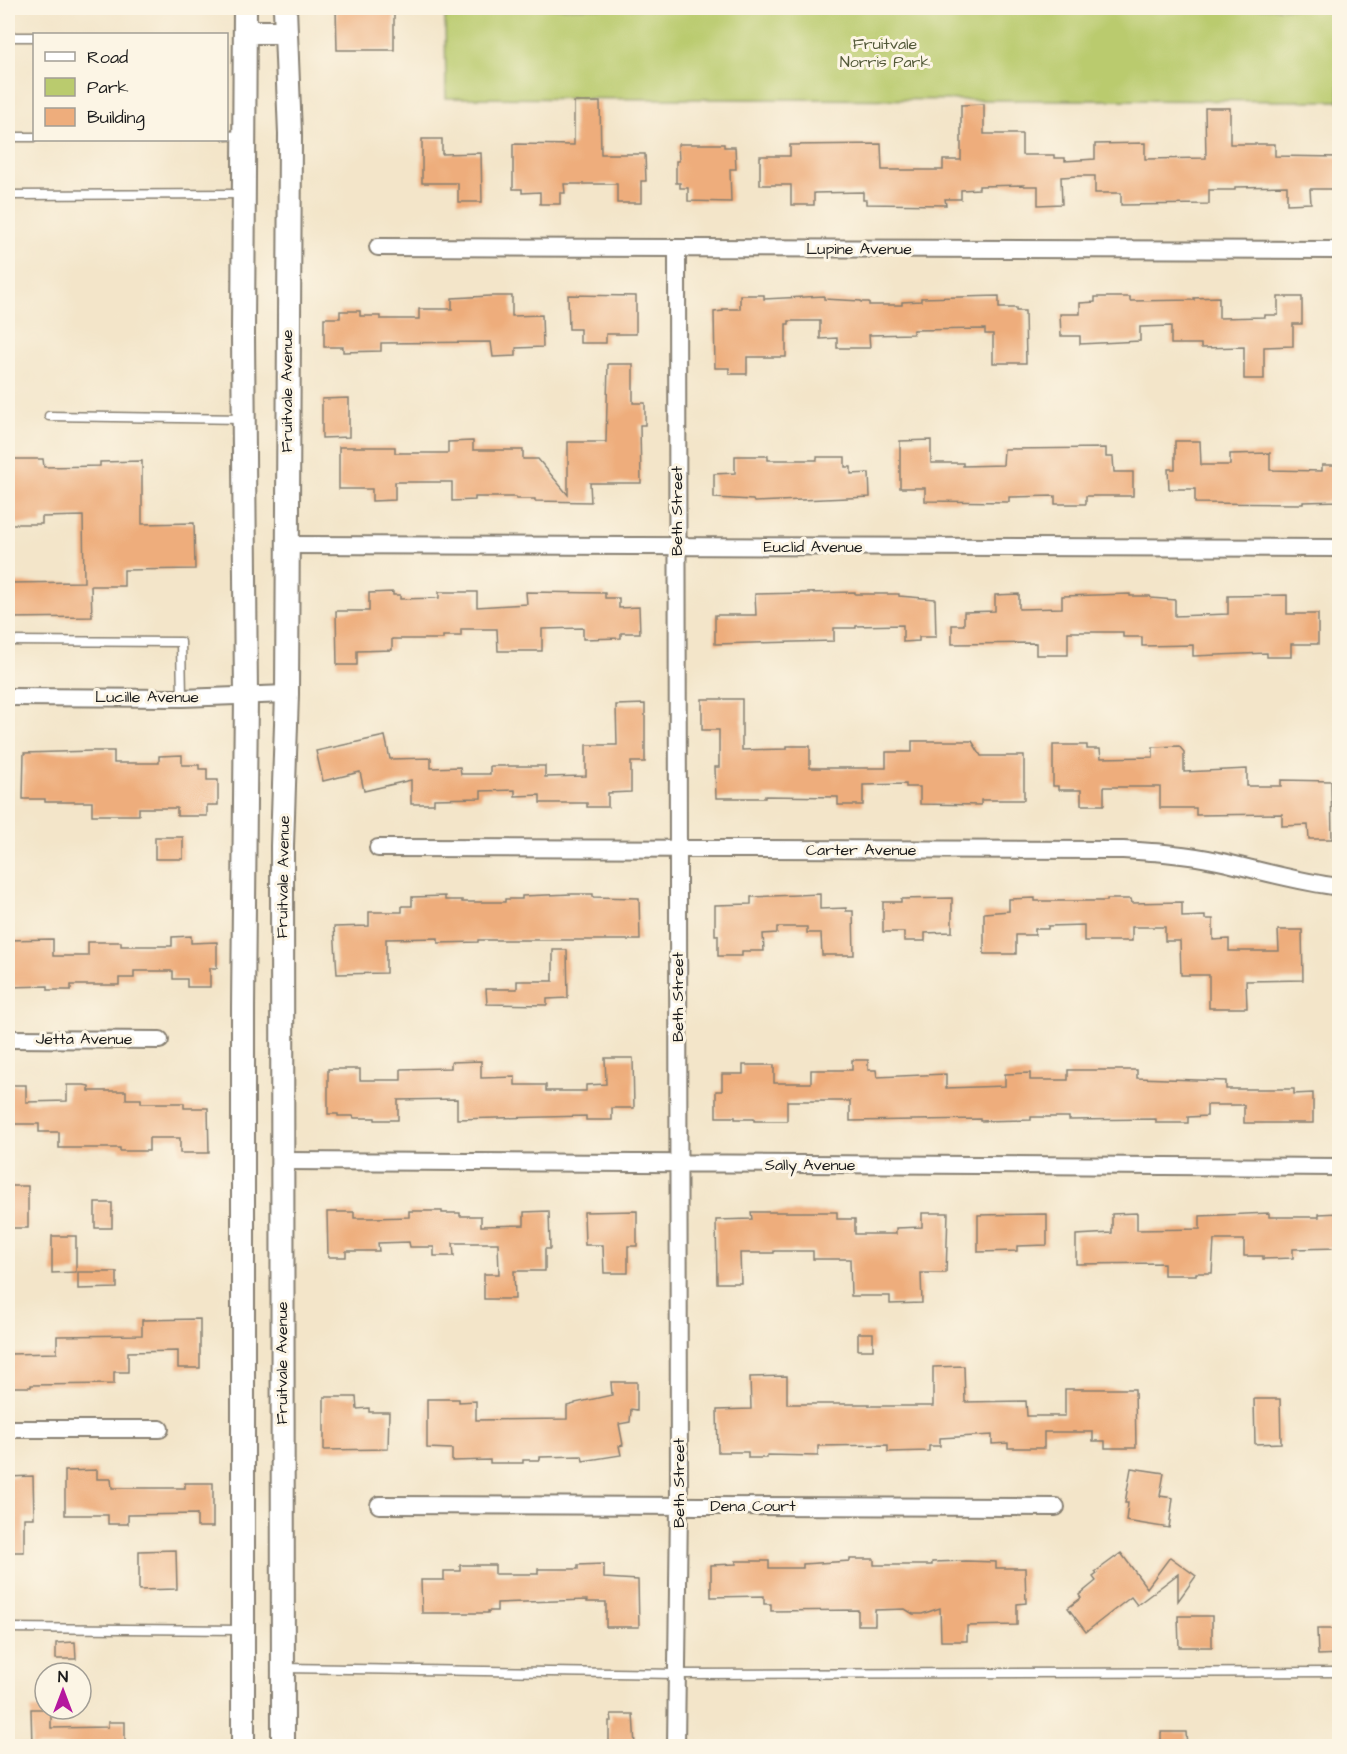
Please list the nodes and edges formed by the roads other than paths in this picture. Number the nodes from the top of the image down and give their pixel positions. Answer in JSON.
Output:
{"nodes":[{"id":1,"x":245,"y":8,"type":"edge"},
{"id":2,"x":285,"y":8,"type":"edge"},
{"id":3,"x":245,"y":32,"type":"junction"},
{"id":4,"x":286,"y":32,"type":"junction"},
{"id":5,"x":8,"y":37,"type":"edge"},
{"id":6,"x":33,"y":37,"type":"edge"},
{"id":7,"x":236,"y":136,"type":"edge"},
{"id":8,"x":8,"y":137,"type":"edge"},
{"id":9,"x":33,"y":137,"type":"edge"},
{"id":10,"x":244,"y":194,"type":"junction"},
{"id":11,"x":8,"y":195,"type":"edge"},
{"id":12,"x":378,"y":247,"type":"dead end"},
{"id":13,"x":677,"y":248,"type":"junction"},
{"id":14,"x":1340,"y":250,"type":"edge"},
{"id":15,"x":49,"y":416,"type":"dead end"},
{"id":16,"x":243,"y":418,"type":"junction"},
{"id":17,"x":286,"y":544,"type":"junction"},
{"id":18,"x":677,"y":546,"type":"junction"},
{"id":19,"x":1340,"y":548,"type":"edge"},
{"id":20,"x":8,"y":641,"type":"edge"},
{"id":21,"x":286,"y":694,"type":"junction"},
{"id":22,"x":246,"y":696,"type":"junction"},
{"id":23,"x":8,"y":697,"type":"edge"},
{"id":24,"x":182,"y":698,"type":"junction"},
{"id":25,"x":378,"y":848,"type":"dead end"},
{"id":26,"x":678,"y":849,"type":"junction"},
{"id":27,"x":1340,"y":887,"type":"edge"},
{"id":28,"x":8,"y":1039,"type":"edge"},
{"id":29,"x":160,"y":1040,"type":"dead end"},
{"id":30,"x":281,"y":1161,"type":"junction"},
{"id":31,"x":678,"y":1164,"type":"junction"},
{"id":32,"x":1340,"y":1167,"type":"edge"},
{"id":33,"x":8,"y":1429,"type":"edge"},
{"id":34,"x":160,"y":1429,"type":"dead end"},
{"id":35,"x":379,"y":1505,"type":"dead end"},
{"id":36,"x":679,"y":1506,"type":"junction"},
{"id":37,"x":1056,"y":1507,"type":"dead end"},
{"id":38,"x":8,"y":1628,"type":"edge"},
{"id":39,"x":244,"y":1630,"type":"junction"},
{"id":40,"x":284,"y":1668,"type":"junction"},
{"id":41,"x":1340,"y":1672,"type":"edge"},
{"id":42,"x":677,"y":1674,"type":"junction"},
{"id":43,"x":243,"y":1746,"type":"edge"},
{"id":44,"x":283,"y":1746,"type":"edge"},
{"id":45,"x":676,"y":1746,"type":"edge"}],
"edges":[{"from":1,"to":3,"type":"main road"},
{"from":2,"to":4,"type":"main road","name":"Fruitvale Avenue"},
{"from":3,"to":4,"type":"main road"},
{"from":3,"to":7,"type":"main road"},
{"from":4,"to":17,"type":"main road","name":"Fruitvale Avenue"},
{"from":5,"to":6,"type":"lane"},
{"from":7,"to":10,"type":"main road"},
{"from":8,"to":9,"type":"lane"},
{"from":10,"to":11,"type":"lane"},
{"from":10,"to":16,"type":"main road"},
{"from":12,"to":13,"type":"street","name":"Lupine Avenue"},
{"from":13,"to":14,"type":"street","name":"Lupine Avenue"},
{"from":13,"to":18,"type":"street","name":"Beth Street"},
{"from":15,"to":16,"type":"lane"},
{"from":16,"to":22,"type":"main road"},
{"from":17,"to":18,"type":"street","name":"Euclid Avenue"},
{"from":17,"to":21,"type":"main road","name":"Fruitvale Avenue"},
{"from":18,"to":19,"type":"street","name":"Euclid Avenue"},
{"from":18,"to":26,"type":"street","name":"Beth Street"},
{"from":20,"to":24,"type":"lane"},
{"from":21,"to":22,"type":"street","name":"Lucille Avenue"},
{"from":21,"to":30,"type":"main road","name":"Fruitvale Avenue"},
{"from":22,"to":24,"type":"street","name":"Lucille Avenue"},
{"from":22,"to":39,"type":"main road"},
{"from":23,"to":24,"type":"street","name":"Lucille Avenue"},
{"from":25,"to":26,"type":"street","name":"Carter Avenue"},
{"from":26,"to":27,"type":"street","name":"Carter Avenue"},
{"from":26,"to":31,"type":"street","name":"Beth Street"},
{"from":28,"to":29,"type":"street","name":"Jetta Avenue"},
{"from":30,"to":31,"type":"street","name":"Sally Avenue"},
{"from":30,"to":40,"type":"main road","name":"Fruitvale Avenue"},
{"from":31,"to":32,"type":"street","name":"Sally Avenue"},
{"from":31,"to":36,"type":"street","name":"Beth Street"},
{"from":33,"to":34,"type":"street"},
{"from":35,"to":36,"type":"street","name":"Dena Court"},
{"from":36,"to":37,"type":"street","name":"Dena Court"},
{"from":36,"to":42,"type":"street","name":"Beth Street"},
{"from":38,"to":39,"type":"lane"},
{"from":39,"to":43,"type":"main road"},
{"from":40,"to":42,"type":"lane"},
{"from":40,"to":44,"type":"main road","name":"Fruitvale Avenue"},
{"from":41,"to":42,"type":"lane"},
{"from":42,"to":45,"type":"street","name":"Beth Street"}]}
